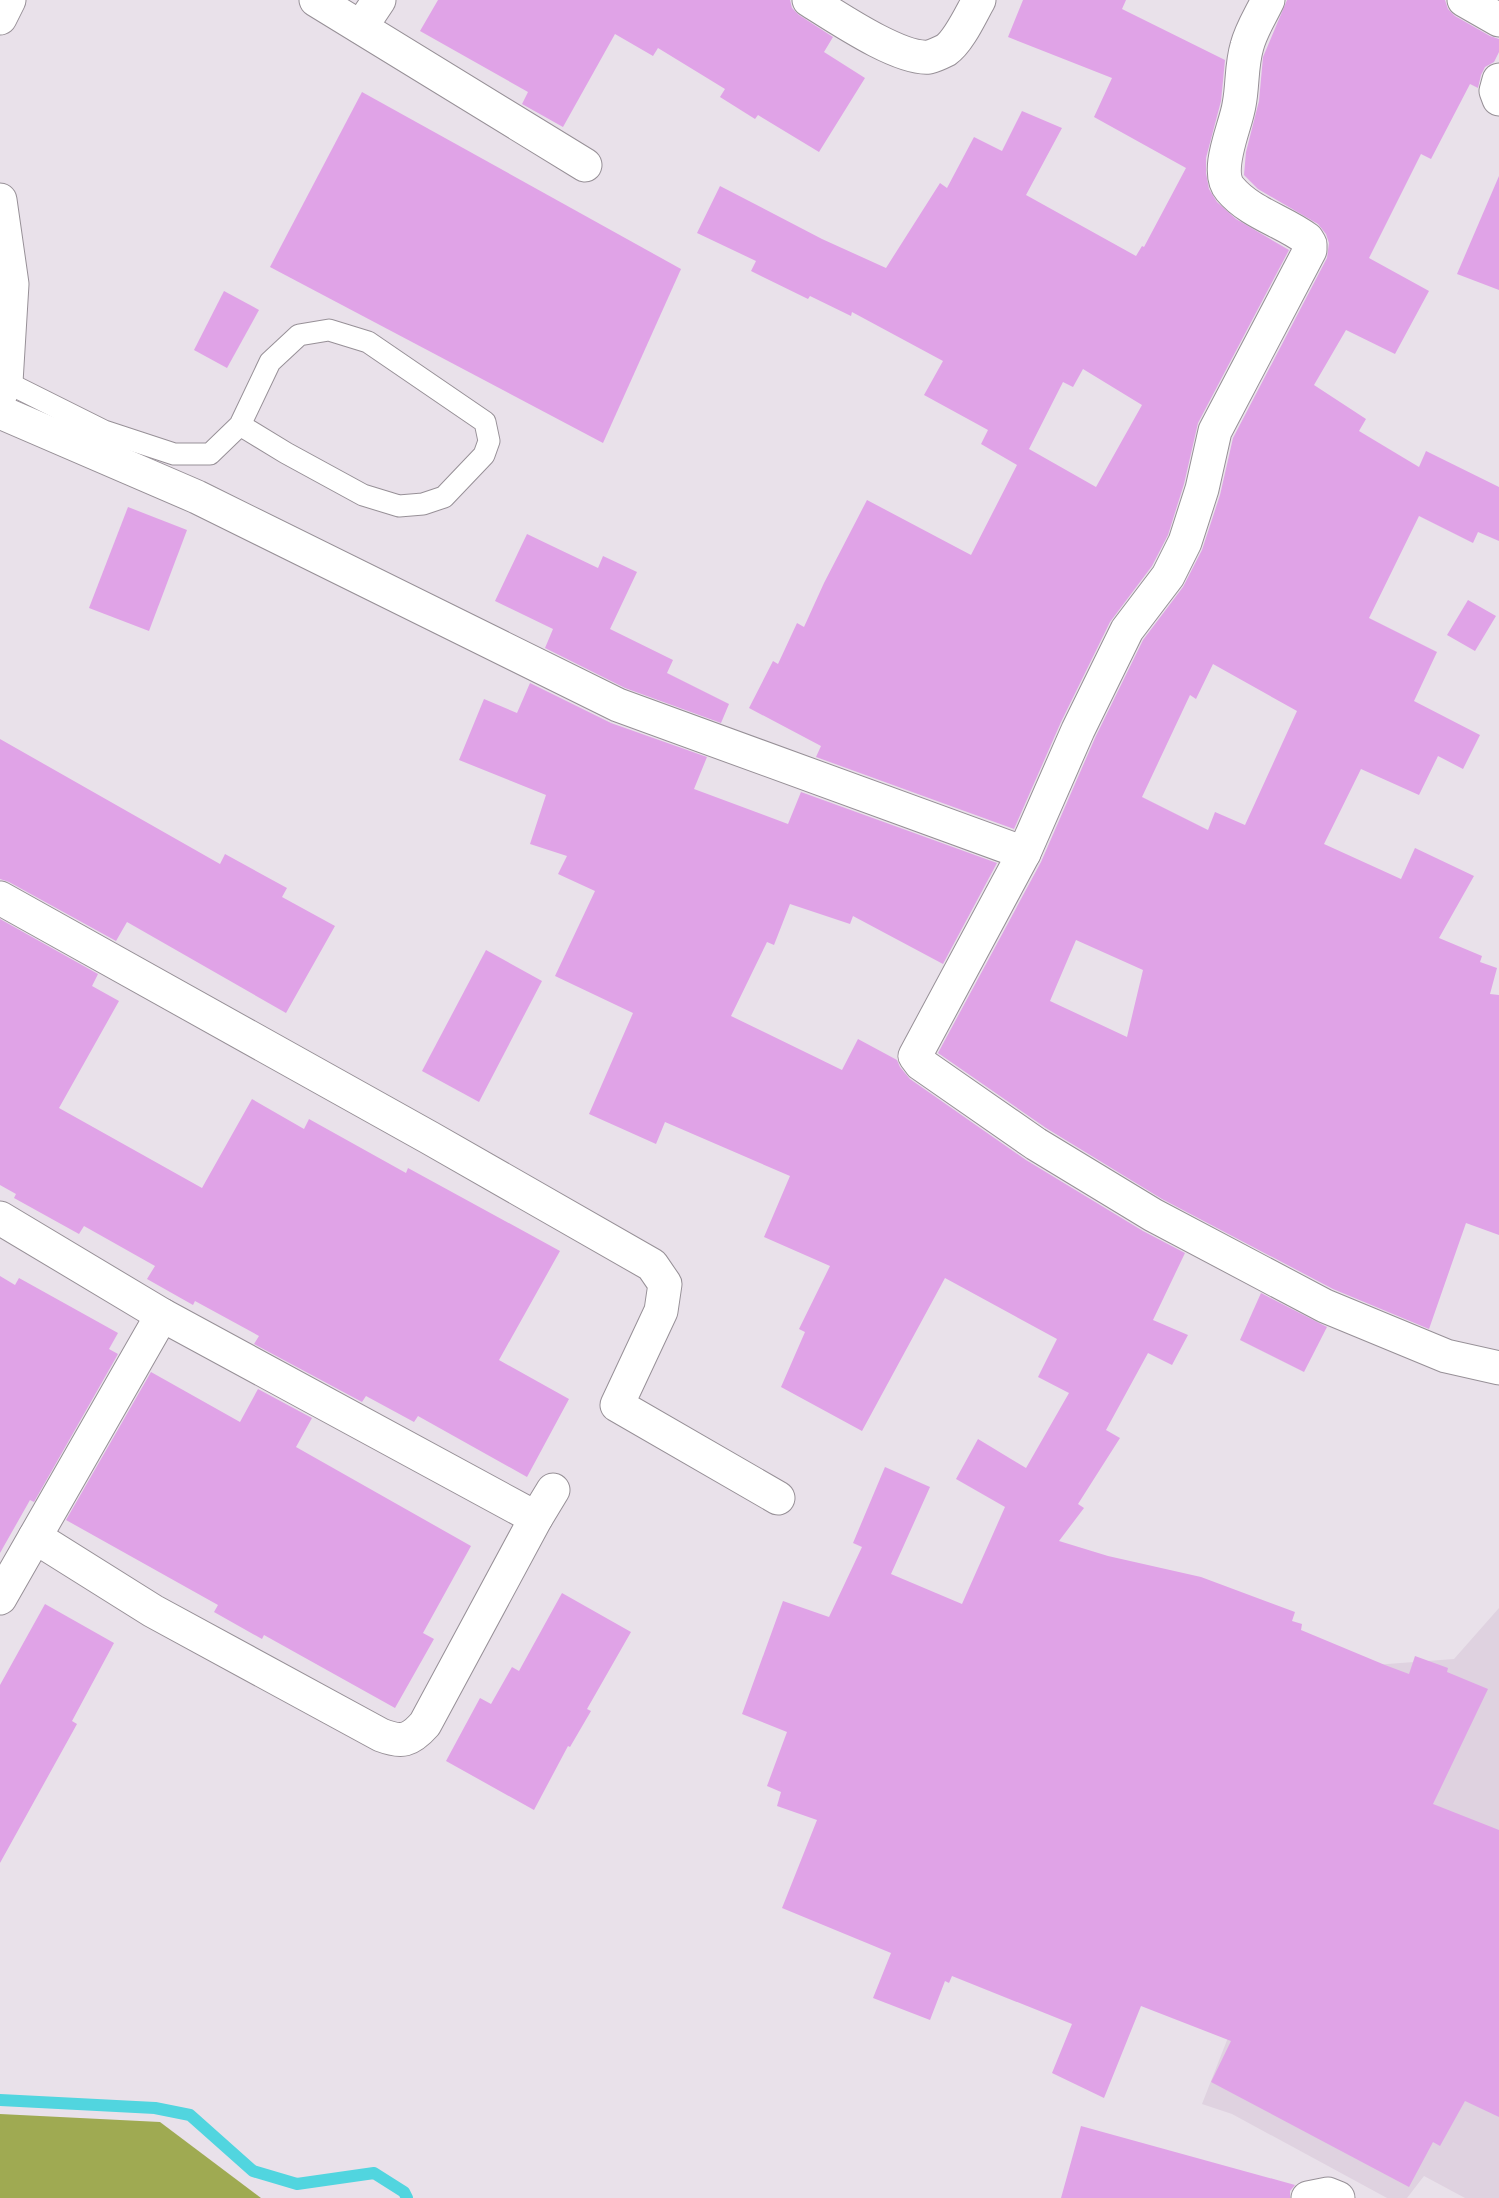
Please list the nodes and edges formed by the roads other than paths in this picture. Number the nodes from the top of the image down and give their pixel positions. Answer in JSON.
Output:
{"nodes":[{"id":1,"x":9,"y":0,"type":"edge"},
{"id":2,"x":316,"y":0,"type":"edge"},
{"id":3,"x":379,"y":0,"type":"edge"},
{"id":4,"x":809,"y":0,"type":"edge"},
{"id":5,"x":979,"y":0,"type":"edge"},
{"id":6,"x":1268,"y":0,"type":"edge"},
{"id":7,"x":1464,"y":0,"type":"edge"},
{"id":8,"x":0,"y":18,"type":"edge"},
{"id":9,"x":1499,"y":20,"type":"edge"},
{"id":10,"x":361,"y":27,"type":"junction"},
{"id":11,"x":1499,"y":80,"type":"edge"},
{"id":12,"x":1499,"y":99,"type":"edge"},
{"id":13,"x":585,"y":165,"type":"dead end"},
{"id":14,"x":0,"y":200,"type":"edge"},
{"id":15,"x":2,"y":396,"type":"edge"},
{"id":16,"x":240,"y":425,"type":"junction"},
{"id":17,"x":1024,"y":853,"type":"junction"},
{"id":18,"x":0,"y":898,"type":"edge"},
{"id":19,"x":0,"y":1218,"type":"edge"},
{"id":20,"x":162,"y":1315,"type":"junction"},
{"id":21,"x":1499,"y":1368,"type":"edge"},
{"id":22,"x":553,"y":1490,"type":"dead end"},
{"id":23,"x":778,"y":1498,"type":"dead end"},
{"id":24,"x":536,"y":1518,"type":"junction"},
{"id":25,"x":35,"y":1537,"type":"junction"},
{"id":26,"x":0,"y":1599,"type":"edge"},
{"id":27,"x":1308,"y":2198,"type":"edge"},
{"id":28,"x":1338,"y":2198,"type":"edge"}],
"edges":[{"from":1,"to":8,"type":"street"},
{"from":2,"to":10,"type":"street"},
{"from":3,"to":10,"type":"street"},
{"from":4,"to":5,"type":"street"},
{"from":6,"to":17,"type":"street"},
{"from":7,"to":9,"type":"street"},
{"from":10,"to":13,"type":"street"},
{"from":11,"to":12,"type":"street"},
{"from":14,"to":15,"type":"street"},
{"from":15,"to":16,"type":"lane"},
{"from":15,"to":17,"type":"street"},
{"from":16,"to":16,"type":"lane"},
{"from":17,"to":21,"type":"street"},
{"from":18,"to":23,"type":"street"},
{"from":19,"to":20,"type":"street"},
{"from":20,"to":24,"type":"street"},
{"from":20,"to":25,"type":"street"},
{"from":22,"to":24,"type":"street"},
{"from":24,"to":25,"type":"street"},
{"from":25,"to":26,"type":"street"},
{"from":27,"to":28,"type":"street"}]}
